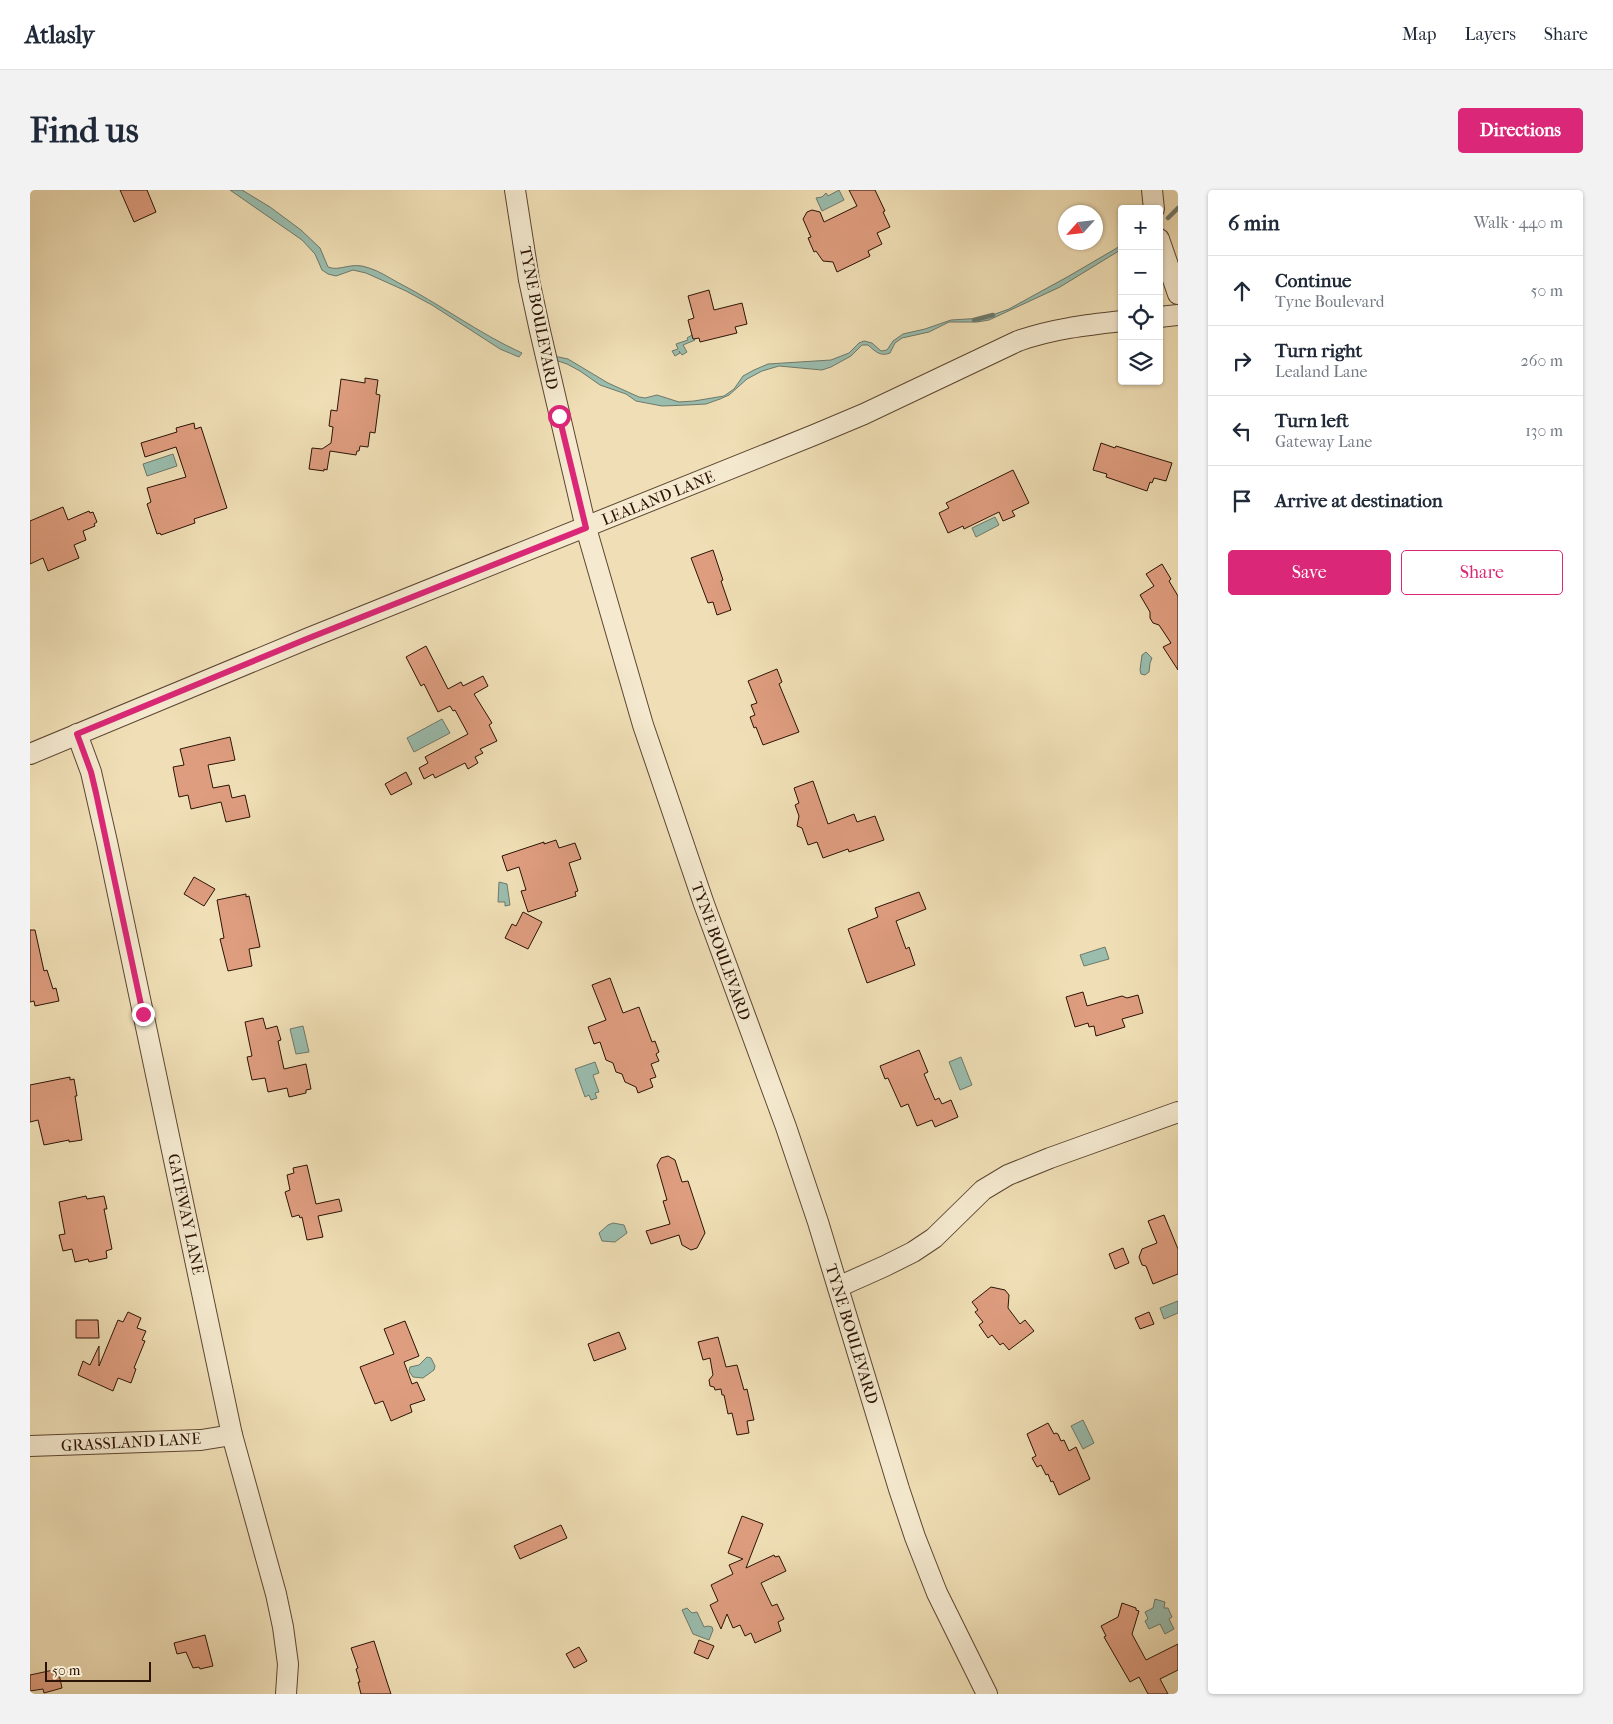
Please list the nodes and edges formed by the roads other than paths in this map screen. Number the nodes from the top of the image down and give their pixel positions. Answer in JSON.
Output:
{"nodes":[{"id":1,"x":515,"y":190,"type":"edge"},
{"id":2,"x":1152,"y":190,"type":"edge"},
{"id":3,"x":1154,"y":205,"type":"edge"},
{"id":4,"x":1163,"y":250,"type":"edge"},
{"id":5,"x":1178,"y":294,"type":"edge"},
{"id":6,"x":1178,"y":315,"type":"edge"},
{"id":7,"x":1163,"y":317,"type":"edge"},
{"id":8,"x":1118,"y":321,"type":"edge"},
{"id":9,"x":586,"y":528,"type":"junction"},
{"id":10,"x":77,"y":734,"type":"junction"},
{"id":11,"x":30,"y":754,"type":"edge"},
{"id":12,"x":1178,"y":1112,"type":"edge"},
{"id":13,"x":838,"y":1287,"type":"junction"},
{"id":14,"x":232,"y":1435,"type":"junction"},
{"id":15,"x":30,"y":1446,"type":"edge"},
{"id":16,"x":286,"y":1694,"type":"edge"},
{"id":17,"x":987,"y":1694,"type":"edge"}],
"edges":[{"from":1,"to":9,"type":"street","name":"TYNE BOULEVARD"},
{"from":2,"to":3,"type":"street"},
{"from":4,"to":5,"type":"street"},
{"from":6,"to":7,"type":"street"},
{"from":8,"to":9,"type":"street","name":"LEALAND LANE"},
{"from":9,"to":10,"type":"street","name":"LEALAND LANE"},
{"from":9,"to":13,"type":"street","name":"TYNE BOULEVARD"},
{"from":10,"to":11,"type":"street","name":"LEALAND LANE"},
{"from":10,"to":14,"type":"street","name":"GATEWAY LANE"},
{"from":12,"to":13,"type":"street"},
{"from":13,"to":17,"type":"street","name":"TYNE BOULEVARD"},
{"from":14,"to":15,"type":"street","name":"GRASSLAND LANE"},
{"from":14,"to":16,"type":"street","name":"GATEWAY LANE"}]}
